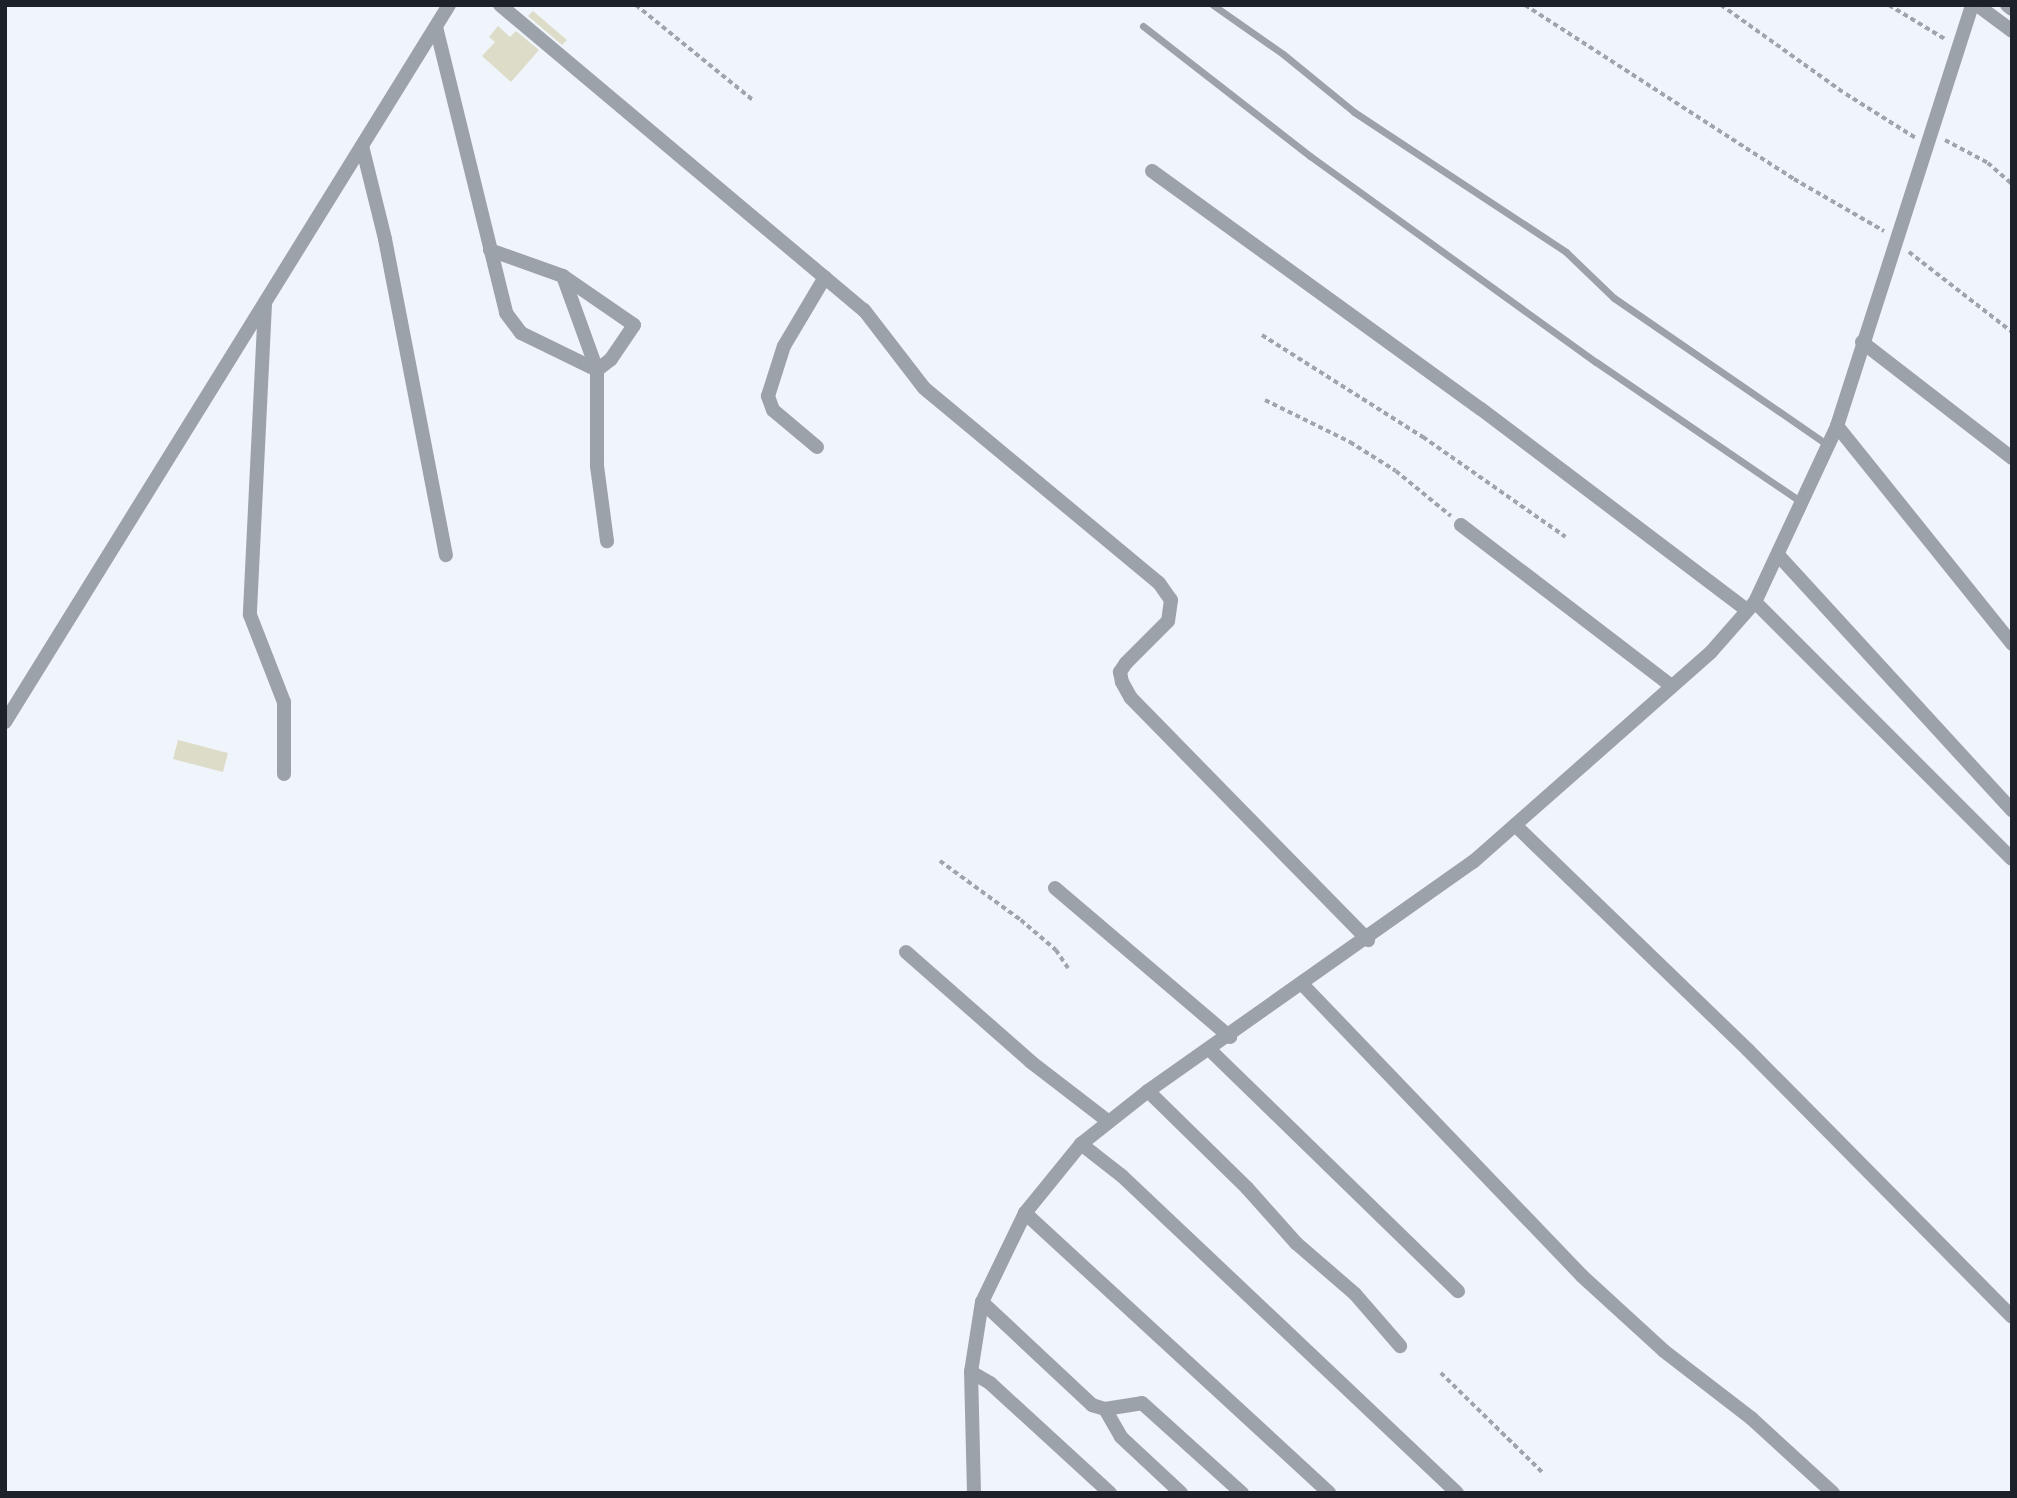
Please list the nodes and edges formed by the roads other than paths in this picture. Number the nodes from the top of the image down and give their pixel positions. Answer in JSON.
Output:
{"nodes":[{"id":1,"x":449,"y":5,"type":"edge"},
{"id":2,"x":500,"y":5,"type":"edge"},
{"id":3,"x":1213,"y":5,"type":"edge"},
{"id":4,"x":1975,"y":5,"type":"edge"},
{"id":5,"x":2007,"y":5,"type":"edge"},
{"id":6,"x":2012,"y":9,"type":"edge"},
{"id":7,"x":1143,"y":26,"type":"dead end"},
{"id":8,"x":436,"y":27,"type":"junction"},
{"id":9,"x":2012,"y":31,"type":"edge"},
{"id":10,"x":362,"y":146,"type":"junction"},
{"id":11,"x":1152,"y":171,"type":"dead end"},
{"id":12,"x":490,"y":250,"type":"junction"},
{"id":13,"x":563,"y":276,"type":"junction"},
{"id":14,"x":825,"y":277,"type":"junction"},
{"id":15,"x":265,"y":303,"type":"junction"},
{"id":16,"x":1862,"y":342,"type":"junction"},
{"id":17,"x":597,"y":370,"type":"junction"},
{"id":18,"x":1837,"y":426,"type":"junction"},
{"id":19,"x":1828,"y":445,"type":"junction"},
{"id":20,"x":817,"y":447,"type":"dead end"},
{"id":21,"x":2012,"y":458,"type":"edge"},
{"id":22,"x":1801,"y":502,"type":"junction"},
{"id":23,"x":1461,"y":525,"type":"road end"},
{"id":24,"x":607,"y":541,"type":"dead end"},
{"id":25,"x":446,"y":555,"type":"dead end"},
{"id":26,"x":1779,"y":556,"type":"junction"},
{"id":27,"x":1751,"y":606,"type":"junction"},
{"id":28,"x":2012,"y":644,"type":"edge"},
{"id":29,"x":1670,"y":685,"type":"junction"},
{"id":30,"x":5,"y":722,"type":"edge"},
{"id":31,"x":284,"y":774,"type":"dead end"},
{"id":32,"x":2012,"y":810,"type":"edge"},
{"id":33,"x":1515,"y":825,"type":"junction"},
{"id":34,"x":2012,"y":859,"type":"edge"},
{"id":35,"x":1055,"y":888,"type":"dead end"},
{"id":36,"x":1368,"y":940,"type":"junction"},
{"id":37,"x":906,"y":952,"type":"dead end"},
{"id":38,"x":1303,"y":985,"type":"junction"},
{"id":39,"x":1230,"y":1037,"type":"junction"},
{"id":40,"x":1210,"y":1050,"type":"junction"},
{"id":41,"x":1148,"y":1091,"type":"junction"},
{"id":42,"x":1109,"y":1122,"type":"junction"},
{"id":43,"x":1081,"y":1144,"type":"junction"},
{"id":44,"x":1026,"y":1213,"type":"junction"},
{"id":45,"x":1458,"y":1291,"type":"dead end"},
{"id":46,"x":982,"y":1301,"type":"junction"},
{"id":47,"x":2012,"y":1317,"type":"edge"},
{"id":48,"x":1400,"y":1346,"type":"dead end"},
{"id":49,"x":971,"y":1372,"type":"junction"},
{"id":50,"x":1105,"y":1409,"type":"junction"},
{"id":51,"x":974,"y":1493,"type":"edge"},
{"id":52,"x":1110,"y":1493,"type":"edge"},
{"id":53,"x":1181,"y":1493,"type":"edge"},
{"id":54,"x":1242,"y":1493,"type":"edge"},
{"id":55,"x":1329,"y":1493,"type":"edge"},
{"id":56,"x":1457,"y":1493,"type":"edge"},
{"id":57,"x":1833,"y":1493,"type":"edge"}],
"edges":[{"from":1,"to":8,"type":"street"},
{"from":2,"to":14,"type":"street"},
{"from":3,"to":19,"type":"lane"},
{"from":4,"to":9,"type":"street"},
{"from":4,"to":16,"type":"street"},
{"from":5,"to":6,"type":"street"},
{"from":7,"to":22,"type":"lane"},
{"from":8,"to":10,"type":"street"},
{"from":8,"to":12,"type":"street"},
{"from":10,"to":15,"type":"street"},
{"from":10,"to":25,"type":"street"},
{"from":11,"to":27,"type":"street"},
{"from":12,"to":13,"type":"street"},
{"from":12,"to":17,"type":"street"},
{"from":13,"to":17,"type":"street"},
{"from":13,"to":17,"type":"street"},
{"from":14,"to":20,"type":"street"},
{"from":14,"to":36,"type":"street"},
{"from":15,"to":30,"type":"street"},
{"from":15,"to":31,"type":"street"},
{"from":16,"to":18,"type":"street"},
{"from":16,"to":21,"type":"street"},
{"from":17,"to":24,"type":"street"},
{"from":18,"to":19,"type":"street"},
{"from":18,"to":28,"type":"street"},
{"from":19,"to":22,"type":"street"},
{"from":22,"to":26,"type":"street"},
{"from":23,"to":29,"type":"street"},
{"from":26,"to":27,"type":"street"},
{"from":26,"to":32,"type":"street"},
{"from":27,"to":29,"type":"street"},
{"from":27,"to":34,"type":"street"},
{"from":29,"to":33,"type":"street"},
{"from":33,"to":36,"type":"street"},
{"from":33,"to":47,"type":"street"},
{"from":35,"to":39,"type":"street"},
{"from":36,"to":38,"type":"street"},
{"from":37,"to":42,"type":"street"},
{"from":38,"to":39,"type":"street"},
{"from":38,"to":57,"type":"street"},
{"from":39,"to":40,"type":"street"},
{"from":40,"to":41,"type":"street"},
{"from":40,"to":45,"type":"street"},
{"from":41,"to":42,"type":"street"},
{"from":41,"to":48,"type":"street"},
{"from":42,"to":43,"type":"street"},
{"from":43,"to":44,"type":"street"},
{"from":43,"to":56,"type":"street"},
{"from":44,"to":46,"type":"street"},
{"from":44,"to":55,"type":"street"},
{"from":46,"to":49,"type":"street"},
{"from":46,"to":50,"type":"street"},
{"from":49,"to":51,"type":"street"},
{"from":49,"to":52,"type":"street"},
{"from":50,"to":53,"type":"street"},
{"from":50,"to":54,"type":"street"}]}
